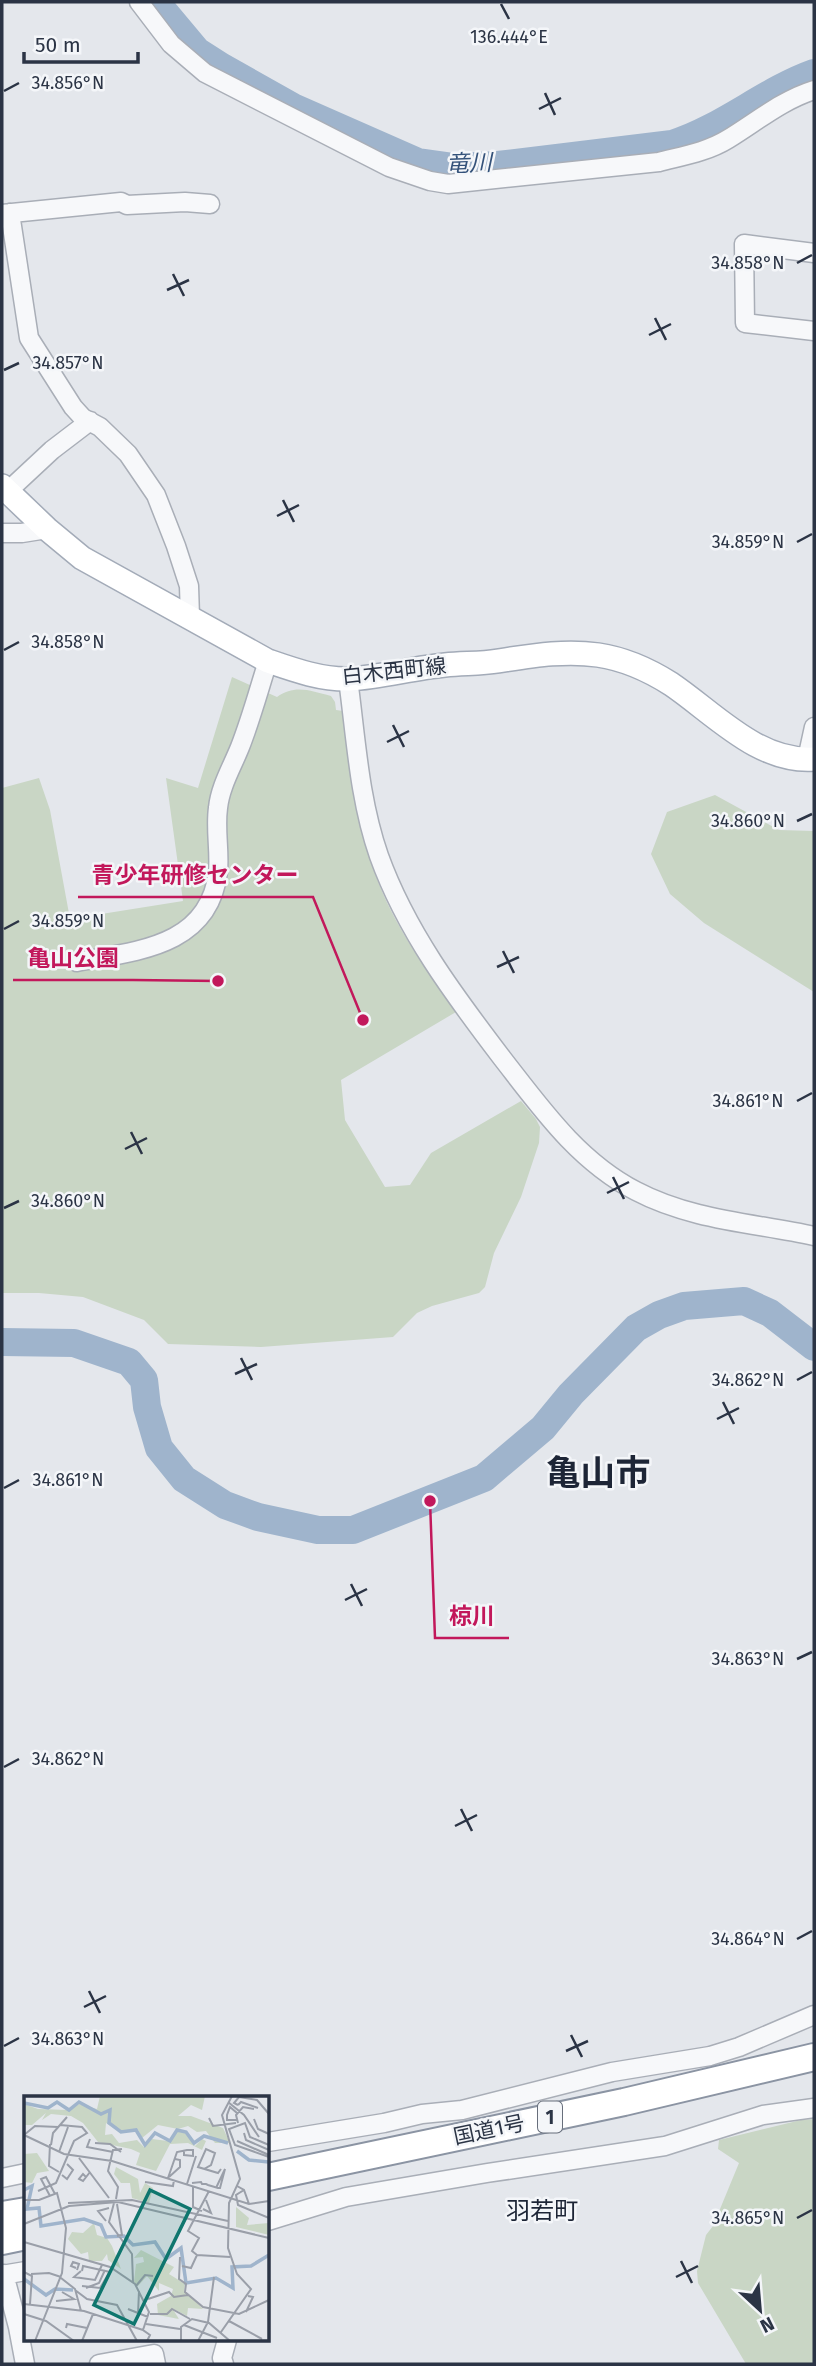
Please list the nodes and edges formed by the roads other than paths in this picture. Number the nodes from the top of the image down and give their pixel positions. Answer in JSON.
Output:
{"nodes":[{"id":1,"x":139,"y":2,"type":"edge"},
{"id":2,"x":814,"y":90,"type":"edge"},
{"id":3,"x":210,"y":204,"type":"dead end"},
{"id":4,"x":5,"y":210,"type":"edge"},
{"id":5,"x":814,"y":253,"type":"edge"},
{"id":6,"x":814,"y":331,"type":"edge"},
{"id":7,"x":90,"y":421,"type":"junction"},
{"id":8,"x":5,"y":489,"type":"edge"},
{"id":9,"x":47,"y":529,"type":"junction"},
{"id":10,"x":2,"y":533,"type":"edge"},
{"id":11,"x":190,"y":617,"type":"junction"},
{"id":12,"x":268,"y":661,"type":"junction"},
{"id":13,"x":348,"y":679,"type":"junction"},
{"id":14,"x":814,"y":727,"type":"edge"},
{"id":15,"x":811,"y":759,"type":"edge"},
{"id":16,"x":77,"y":962,"type":"dead end"},
{"id":17,"x":814,"y":1236,"type":"edge"},
{"id":18,"x":814,"y":2015,"type":"edge"},
{"id":19,"x":814,"y":2057,"type":"edge"},
{"id":20,"x":814,"y":2108,"type":"edge"},
{"id":21,"x":270,"y":2142,"type":"edge"},
{"id":22,"x":24,"y":2173,"type":"edge"},
{"id":23,"x":274,"y":2174,"type":"edge"},
{"id":24,"x":2,"y":2178,"type":"edge"},
{"id":25,"x":24,"y":2211,"type":"edge"},
{"id":26,"x":2,"y":2216,"type":"edge"},
{"id":27,"x":270,"y":2220,"type":"edge"},
{"id":28,"x":24,"y":2236,"type":"edge"},
{"id":29,"x":2,"y":2241,"type":"edge"},
{"id":30,"x":24,"y":2271,"type":"edge"},
{"id":31,"x":3,"y":2274,"type":"edge"},
{"id":32,"x":226,"y":2342,"type":"edge"},
{"id":33,"x":25,"y":2364,"type":"edge"},
{"id":34,"x":99,"y":2364,"type":"edge"},
{"id":35,"x":156,"y":2364,"type":"edge"},
{"id":36,"x":224,"y":2364,"type":"edge"}],
"edges":[{"from":1,"to":2,"type":"street"},
{"from":3,"to":4,"type":"street"},
{"from":4,"to":7,"type":"street"},
{"from":5,"to":6,"type":"street"},
{"from":7,"to":8,"type":"street"},
{"from":7,"to":11,"type":"street"},
{"from":8,"to":9,"type":"main road","name":"白木西町線"},
{"from":9,"to":10,"type":"street"},
{"from":9,"to":11,"type":"main road","name":"白木西町線"},
{"from":11,"to":12,"type":"main road","name":"白木西町線"},
{"from":12,"to":13,"type":"main road","name":"白木西町線"},
{"from":12,"to":16,"type":"street"},
{"from":13,"to":15,"type":"main road","name":"白木西町線"},
{"from":13,"to":17,"type":"street"},
{"from":14,"to":15,"type":"street"},
{"from":18,"to":21,"type":"street"},
{"from":19,"to":23,"type":"highway","name":"国道1号","number":"1"},
{"from":20,"to":27,"type":"street"},
{"from":22,"to":24,"type":"street"},
{"from":25,"to":26,"type":"highway"},
{"from":28,"to":29,"type":"highway"},
{"from":30,"to":31,"type":"street"},
{"from":31,"to":33,"type":"street"},
{"from":32,"to":36,"type":"street"},
{"from":34,"to":35,"type":"street"}]}
